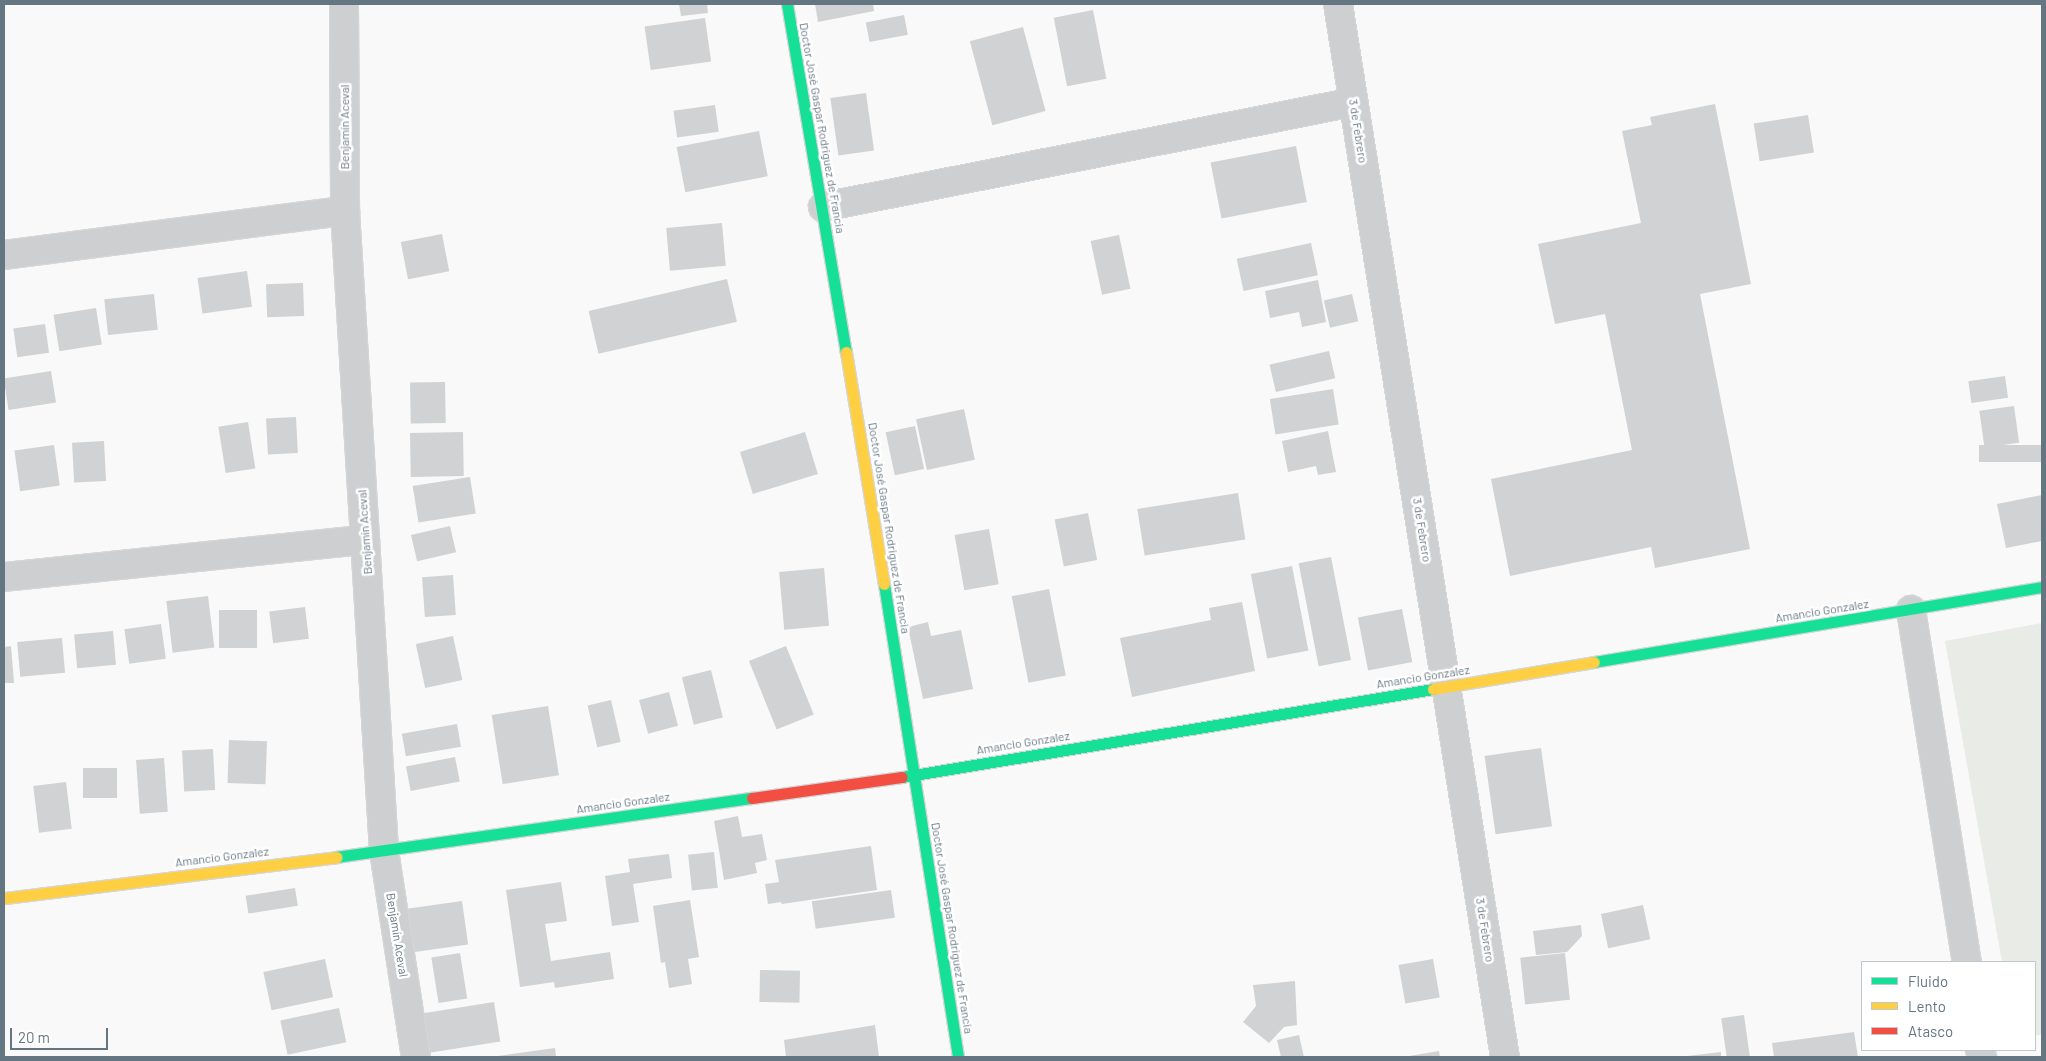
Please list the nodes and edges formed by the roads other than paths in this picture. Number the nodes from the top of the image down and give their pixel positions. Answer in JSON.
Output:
{"nodes":[{"id":1,"x":344,"y":4,"type":"edge"},
{"id":2,"x":787,"y":4,"type":"edge"},
{"id":3,"x":1338,"y":4,"type":"edge"},
{"id":4,"x":1354,"y":102,"type":"junction"},
{"id":5,"x":823,"y":207,"type":"junction"},
{"id":6,"x":345,"y":211,"type":"junction"},
{"id":7,"x":4,"y":255,"type":"edge"},
{"id":8,"x":365,"y":540,"type":"junction"},
{"id":9,"x":4,"y":577,"type":"edge"},
{"id":10,"x":2042,"y":587,"type":"edge"},
{"id":11,"x":1911,"y":610,"type":"junction"},
{"id":12,"x":1447,"y":687,"type":"junction"},
{"id":13,"x":914,"y":775,"type":"junction"},
{"id":14,"x":384,"y":851,"type":"junction"},
{"id":15,"x":4,"y":898,"type":"edge"},
{"id":16,"x":1967,"y":961,"type":"edge"},
{"id":17,"x":416,"y":1057,"type":"edge"},
{"id":18,"x":958,"y":1057,"type":"edge"},
{"id":19,"x":1506,"y":1057,"type":"edge"}],
"edges":[{"from":1,"to":6,"type":"street","name":"Benjamín Aceval"},
{"from":2,"to":5,"type":"street","name":"Doctor José Gaspar Rodriguez de Francia"},
{"from":3,"to":4,"type":"street","name":"3 de Febrero"},
{"from":4,"to":5,"type":"street"},
{"from":4,"to":12,"type":"street","name":"3 de Febrero"},
{"from":5,"to":13,"type":"street","name":"Doctor José Gaspar Rodriguez de Francia"},
{"from":6,"to":7,"type":"street"},
{"from":6,"to":8,"type":"street","name":"Benjamín Aceval"},
{"from":8,"to":9,"type":"street"},
{"from":8,"to":14,"type":"street","name":"Benjamín Aceval"},
{"from":10,"to":11,"type":"street","name":"Amancio Gonzalez"},
{"from":11,"to":12,"type":"street","name":"Amancio Gonzalez"},
{"from":11,"to":16,"type":"street"},
{"from":12,"to":13,"type":"street","name":"Amancio Gonzalez"},
{"from":12,"to":19,"type":"street","name":"3 de Febrero"},
{"from":13,"to":14,"type":"street","name":"Amancio Gonzalez"},
{"from":13,"to":18,"type":"street","name":"Doctor José Gaspar Rodriguez de Francia"},
{"from":14,"to":15,"type":"street","name":"Amancio Gonzalez"},
{"from":14,"to":17,"type":"street","name":"Benjamín Aceval"}]}
